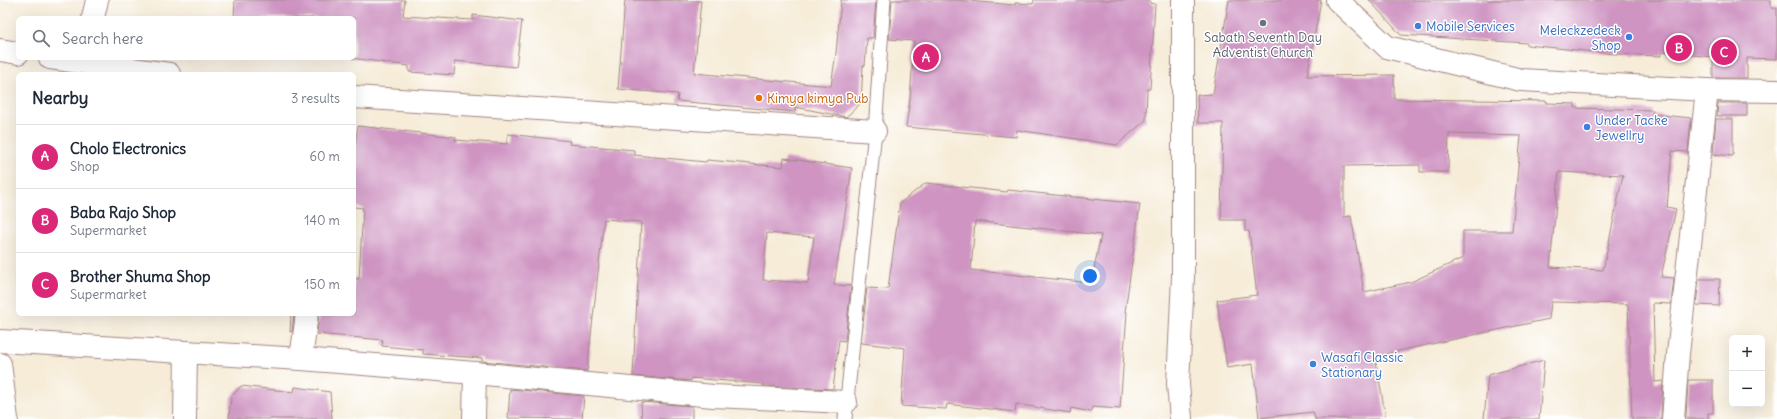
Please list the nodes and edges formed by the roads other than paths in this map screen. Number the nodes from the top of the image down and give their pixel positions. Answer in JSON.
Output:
{"nodes":[{"id":1,"x":97,"y":0,"type":"edge"},
{"id":2,"x":884,"y":0,"type":"edge"},
{"id":3,"x":1183,"y":0,"type":"edge"},
{"id":4,"x":1337,"y":0,"type":"edge"},
{"id":5,"x":93,"y":16,"type":"edge"},
{"id":6,"x":0,"y":50,"type":"edge"},
{"id":7,"x":16,"y":53,"type":"edge"},
{"id":8,"x":84,"y":60,"type":"edge"},
{"id":9,"x":157,"y":72,"type":"edge"},
{"id":10,"x":1707,"y":90,"type":"junction"},
{"id":11,"x":1777,"y":91,"type":"edge"},
{"id":12,"x":356,"y":97,"type":"edge"},
{"id":13,"x":875,"y":131,"type":"junction"},
{"id":14,"x":307,"y":316,"type":"edge"},
{"id":15,"x":0,"y":341,"type":"edge"},
{"id":16,"x":186,"y":352,"type":"junction"},
{"id":17,"x":301,"y":359,"type":"junction"},
{"id":18,"x":0,"y":364,"type":"edge"},
{"id":19,"x":475,"y":373,"type":"junction"},
{"id":20,"x":846,"y":410,"type":"edge"},
{"id":21,"x":7,"y":419,"type":"edge"},
{"id":22,"x":185,"y":419,"type":"edge"},
{"id":23,"x":474,"y":419,"type":"edge"},
{"id":24,"x":1181,"y":419,"type":"edge"},
{"id":25,"x":1673,"y":419,"type":"edge"}],
"edges":[{"from":1,"to":5,"type":"street"},
{"from":2,"to":13,"type":"lane"},
{"from":3,"to":24,"type":"street"},
{"from":4,"to":10,"type":"street"},
{"from":6,"to":7,"type":"street"},
{"from":8,"to":9,"type":"street"},
{"from":10,"to":11,"type":"street"},
{"from":10,"to":25,"type":"street"},
{"from":12,"to":13,"type":"street"},
{"from":13,"to":20,"type":"lane"},
{"from":14,"to":17,"type":"street"},
{"from":15,"to":16,"type":"street"},
{"from":16,"to":17,"type":"street"},
{"from":16,"to":22,"type":"street"},
{"from":17,"to":19,"type":"street"},
{"from":18,"to":21,"type":"street"},
{"from":19,"to":20,"type":"street"},
{"from":19,"to":23,"type":"street"}]}
